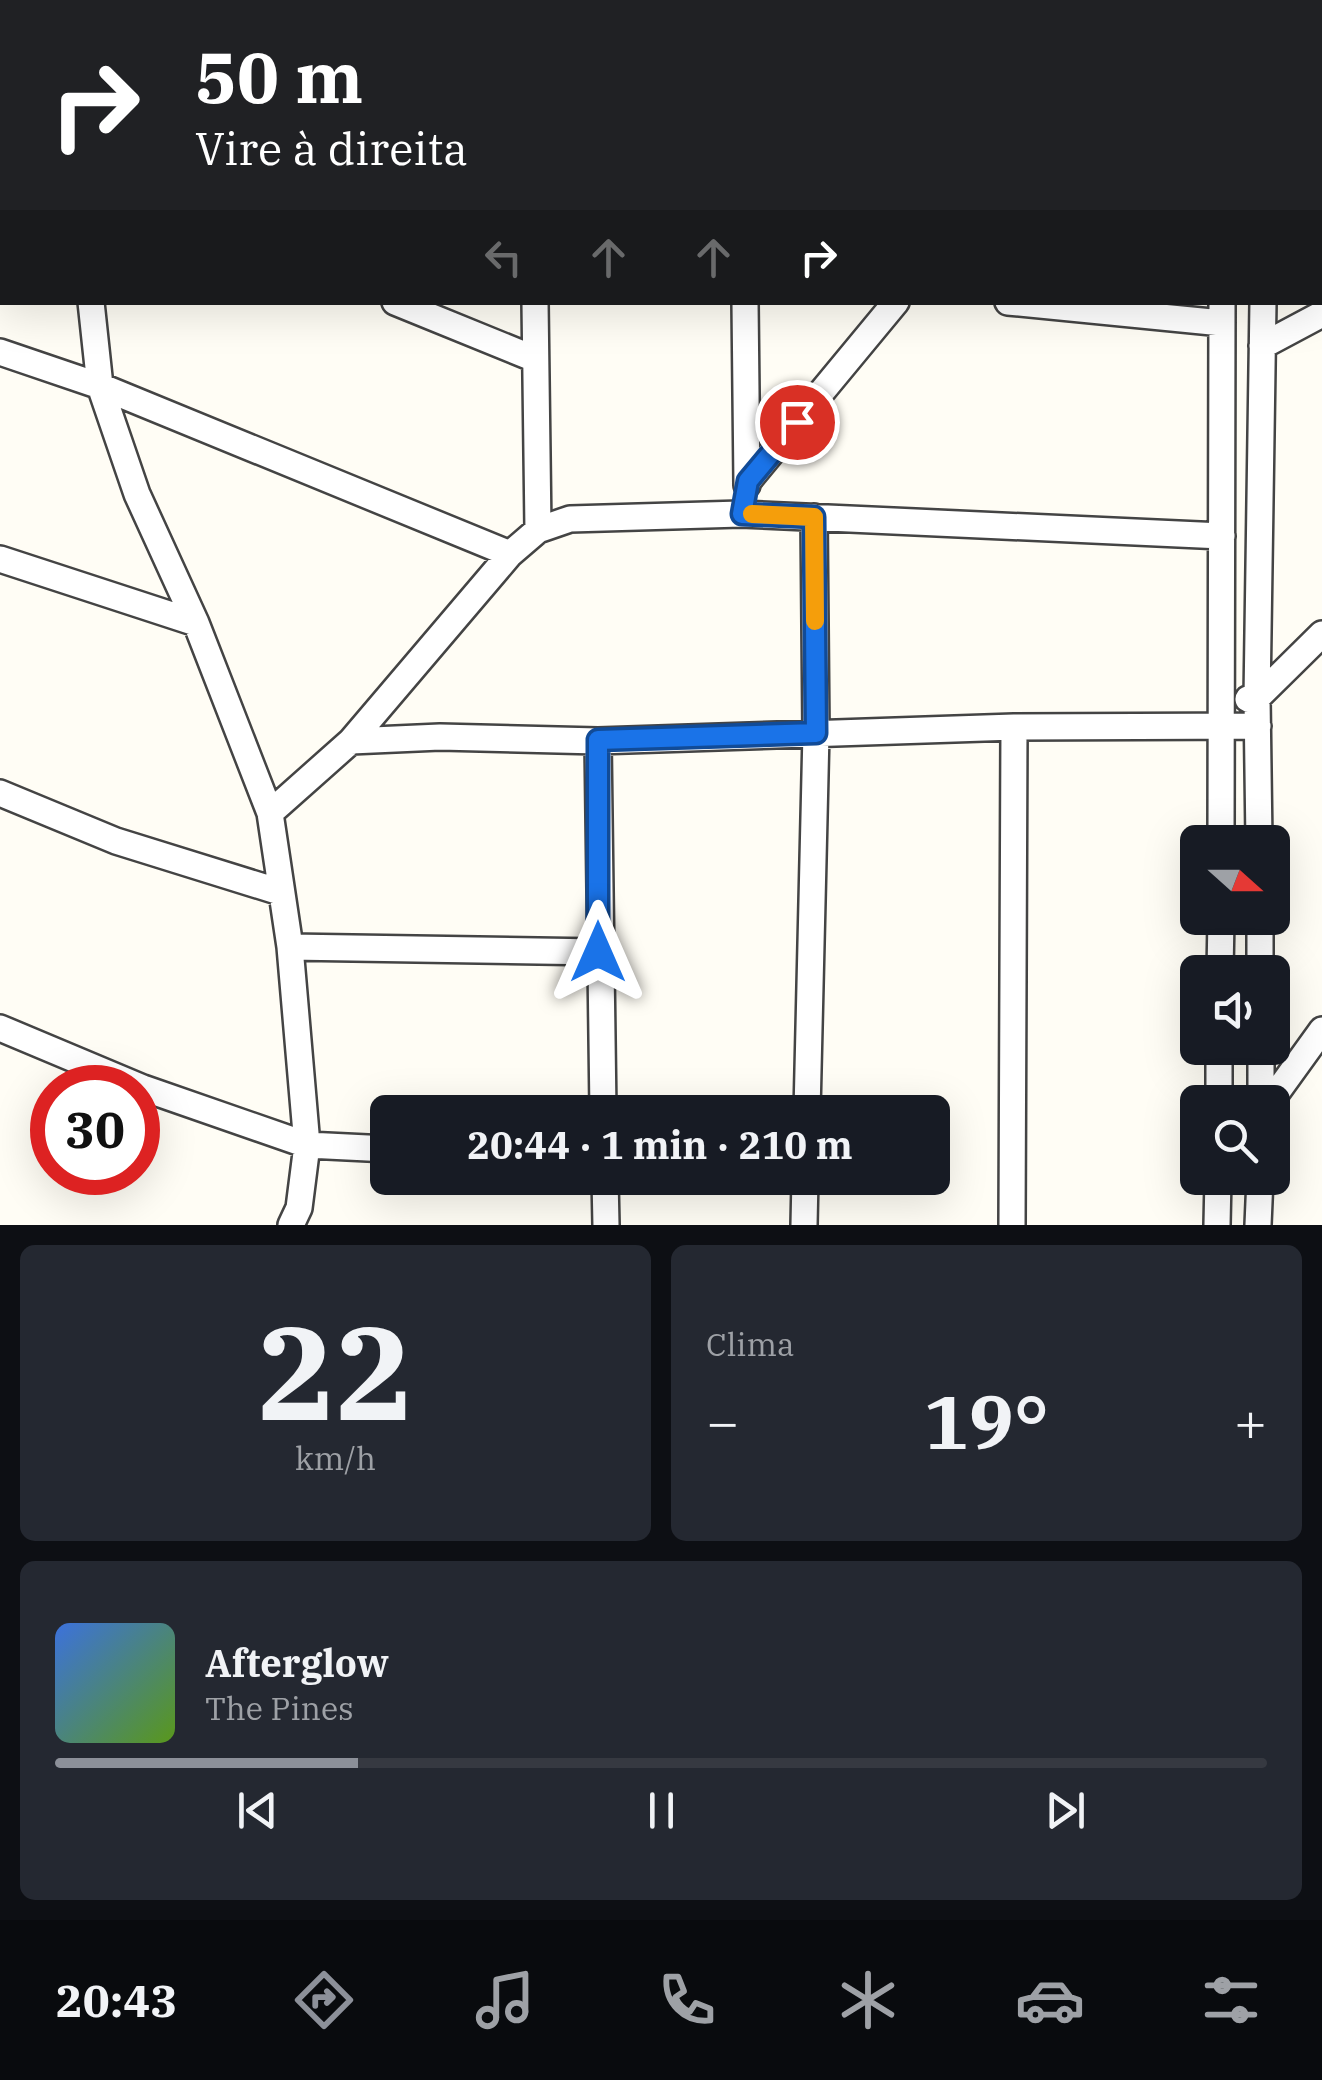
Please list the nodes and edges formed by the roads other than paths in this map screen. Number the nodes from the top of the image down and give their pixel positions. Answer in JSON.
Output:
{"nodes":[{"id":1,"x":90,"y":305,"type":"edge"},
{"id":2,"x":402,"y":305,"type":"edge"},
{"id":3,"x":535,"y":305,"type":"edge"},
{"id":4,"x":745,"y":305,"type":"edge"},
{"id":5,"x":894,"y":305,"type":"edge"},
{"id":6,"x":1066,"y":305,"type":"edge"},
{"id":7,"x":1263,"y":305,"type":"edge"},
{"id":8,"x":1222,"y":313,"type":"edge"},
{"id":9,"x":1322,"y":314,"type":"edge"},
{"id":10,"x":1262,"y":346,"type":"junction"},
{"id":11,"x":0,"y":352,"type":"edge"},
{"id":12,"x":534,"y":360,"type":"junction"},
{"id":13,"x":100,"y":386,"type":"junction"},
{"id":14,"x":748,"y":481,"type":"junction"},
{"id":15,"x":742,"y":514,"type":"junction"},
{"id":16,"x":814,"y":517,"type":"junction"},
{"id":17,"x":538,"y":530,"type":"junction"},
{"id":18,"x":1222,"y":536,"type":"junction"},
{"id":19,"x":510,"y":554,"type":"junction"},
{"id":20,"x":0,"y":559,"type":"edge"},
{"id":21,"x":196,"y":623,"type":"junction"},
{"id":22,"x":1322,"y":634,"type":"edge"},
{"id":23,"x":1258,"y":698,"type":"junction"},
{"id":24,"x":1222,"y":702,"type":"junction"},
{"id":25,"x":1258,"y":726,"type":"junction"},
{"id":26,"x":1014,"y":728,"type":"junction"},
{"id":27,"x":1222,"y":729,"type":"junction"},
{"id":28,"x":816,"y":733,"type":"junction"},
{"id":29,"x":598,"y":740,"type":"junction"},
{"id":30,"x":351,"y":742,"type":"junction"},
{"id":31,"x":0,"y":793,"type":"edge"},
{"id":32,"x":270,"y":813,"type":"junction"},
{"id":33,"x":1221,"y":825,"type":"edge"},
{"id":34,"x":1259,"y":825,"type":"edge"},
{"id":35,"x":280,"y":892,"type":"junction"},
{"id":36,"x":290,"y":947,"type":"junction"},
{"id":37,"x":598,"y":952,"type":"junction"},
{"id":38,"x":0,"y":1028,"type":"edge"},
{"id":39,"x":1322,"y":1030,"type":"edge"},
{"id":40,"x":1282,"y":1085,"type":"edge"},
{"id":41,"x":602,"y":1095,"type":"edge"},
{"id":42,"x":807,"y":1095,"type":"edge"},
{"id":43,"x":307,"y":1145,"type":"junction"},
{"id":44,"x":370,"y":1148,"type":"edge"},
{"id":45,"x":605,"y":1195,"type":"edge"},
{"id":46,"x":805,"y":1195,"type":"edge"},
{"id":47,"x":1218,"y":1195,"type":"edge"},
{"id":48,"x":1259,"y":1195,"type":"edge"},
{"id":49,"x":290,"y":1225,"type":"edge"},
{"id":50,"x":606,"y":1225,"type":"edge"},
{"id":51,"x":804,"y":1225,"type":"edge"},
{"id":52,"x":1012,"y":1225,"type":"edge"},
{"id":53,"x":1218,"y":1225,"type":"edge"},
{"id":54,"x":1258,"y":1225,"type":"edge"}],
"edges":[{"from":1,"to":13,"type":"street"},
{"from":2,"to":12,"type":"street"},
{"from":3,"to":12,"type":"street"},
{"from":4,"to":14,"type":"street"},
{"from":5,"to":14,"type":"street"},
{"from":6,"to":8,"type":"street"},
{"from":7,"to":10,"type":"street"},
{"from":8,"to":18,"type":"street"},
{"from":9,"to":10,"type":"street"},
{"from":10,"to":23,"type":"street"},
{"from":11,"to":13,"type":"street"},
{"from":12,"to":17,"type":"street"},
{"from":13,"to":19,"type":"street"},
{"from":13,"to":21,"type":"street"},
{"from":14,"to":15,"type":"street"},
{"from":15,"to":16,"type":"street"},
{"from":15,"to":17,"type":"street"},
{"from":16,"to":18,"type":"street"},
{"from":16,"to":28,"type":"street"},
{"from":17,"to":19,"type":"street"},
{"from":18,"to":24,"type":"street"},
{"from":19,"to":30,"type":"street"},
{"from":20,"to":21,"type":"street"},
{"from":21,"to":32,"type":"street"},
{"from":22,"to":23,"type":"street"},
{"from":23,"to":24,"type":"street"},
{"from":23,"to":25,"type":"street"},
{"from":24,"to":27,"type":"street"},
{"from":25,"to":27,"type":"street"},
{"from":25,"to":34,"type":"street"},
{"from":26,"to":27,"type":"street"},
{"from":26,"to":28,"type":"street"},
{"from":26,"to":52,"type":"street"},
{"from":27,"to":33,"type":"street"},
{"from":28,"to":29,"type":"street"},
{"from":28,"to":42,"type":"street"},
{"from":29,"to":30,"type":"street"},
{"from":29,"to":37,"type":"street"},
{"from":30,"to":32,"type":"street"},
{"from":31,"to":35,"type":"street"},
{"from":32,"to":35,"type":"street"},
{"from":35,"to":36,"type":"street"},
{"from":36,"to":37,"type":"street"},
{"from":36,"to":43,"type":"street"},
{"from":37,"to":41,"type":"street"},
{"from":38,"to":43,"type":"street"},
{"from":39,"to":40,"type":"street"},
{"from":43,"to":44,"type":"street"},
{"from":43,"to":49,"type":"street"},
{"from":45,"to":50,"type":"street"},
{"from":46,"to":51,"type":"street"},
{"from":47,"to":53,"type":"street"},
{"from":48,"to":54,"type":"street"}]}
